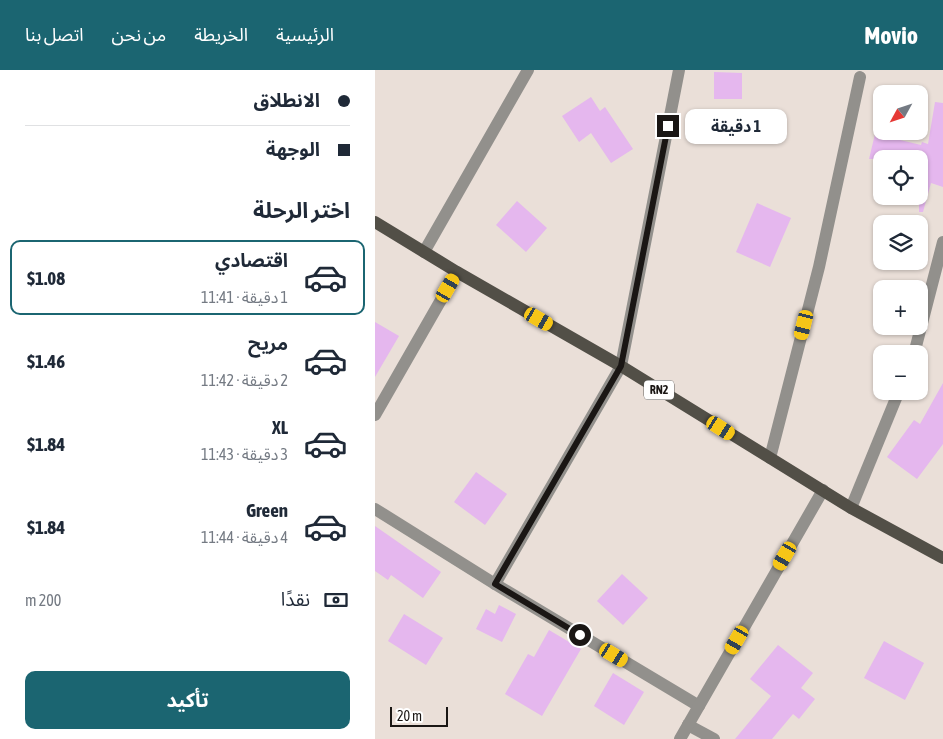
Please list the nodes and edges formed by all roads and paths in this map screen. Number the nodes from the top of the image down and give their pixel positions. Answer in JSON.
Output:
{"nodes":[{"id":1,"x":529,"y":70,"type":"edge"},
{"id":2,"x":679,"y":70,"type":"edge"},
{"id":3,"x":860,"y":77,"type":"dead end"},
{"id":4,"x":375,"y":222,"type":"edge"},
{"id":5,"x":943,"y":242,"type":"edge"},
{"id":6,"x":423,"y":252,"type":"junction"},
{"id":7,"x":457,"y":272,"type":"junction"},
{"id":8,"x":916,"y":345,"type":"edge"},
{"id":9,"x":621,"y":366,"type":"junction"},
{"id":10,"x":895,"y":400,"type":"edge"},
{"id":11,"x":375,"y":415,"type":"edge"},
{"id":12,"x":770,"y":458,"type":"junction"},
{"id":13,"x":823,"y":490,"type":"junction"},
{"id":14,"x":851,"y":508,"type":"junction"},
{"id":15,"x":375,"y":509,"type":"edge"},
{"id":16,"x":943,"y":558,"type":"edge"},
{"id":17,"x":495,"y":584,"type":"junction"},
{"id":18,"x":699,"y":706,"type":"junction"},
{"id":19,"x":688,"y":725,"type":"junction"},
{"id":20,"x":680,"y":739,"type":"edge"},
{"id":21,"x":714,"y":739,"type":"edge"}],
"edges":[{"from":1,"to":6,"type":"street"},
{"from":2,"to":9,"type":"street"},
{"from":3,"to":12,"type":"street"},
{"from":4,"to":6,"type":"main road","number":"RN2"},
{"from":5,"to":8,"type":"street"},
{"from":6,"to":7,"type":"main road","number":"RN2"},
{"from":7,"to":9,"type":"main road","number":"RN2"},
{"from":7,"to":11,"type":"street"},
{"from":9,"to":12,"type":"main road","number":"RN2"},
{"from":9,"to":17,"type":"street"},
{"from":10,"to":14,"type":"street"},
{"from":12,"to":13,"type":"main road","number":"RN2"},
{"from":13,"to":14,"type":"main road","number":"RN2"},
{"from":13,"to":18,"type":"street"},
{"from":14,"to":16,"type":"main road","number":"RN2"},
{"from":15,"to":17,"type":"street"},
{"from":17,"to":18,"type":"street"},
{"from":18,"to":19,"type":"street"},
{"from":19,"to":20,"type":"street"},
{"from":19,"to":21,"type":"street"}]}
